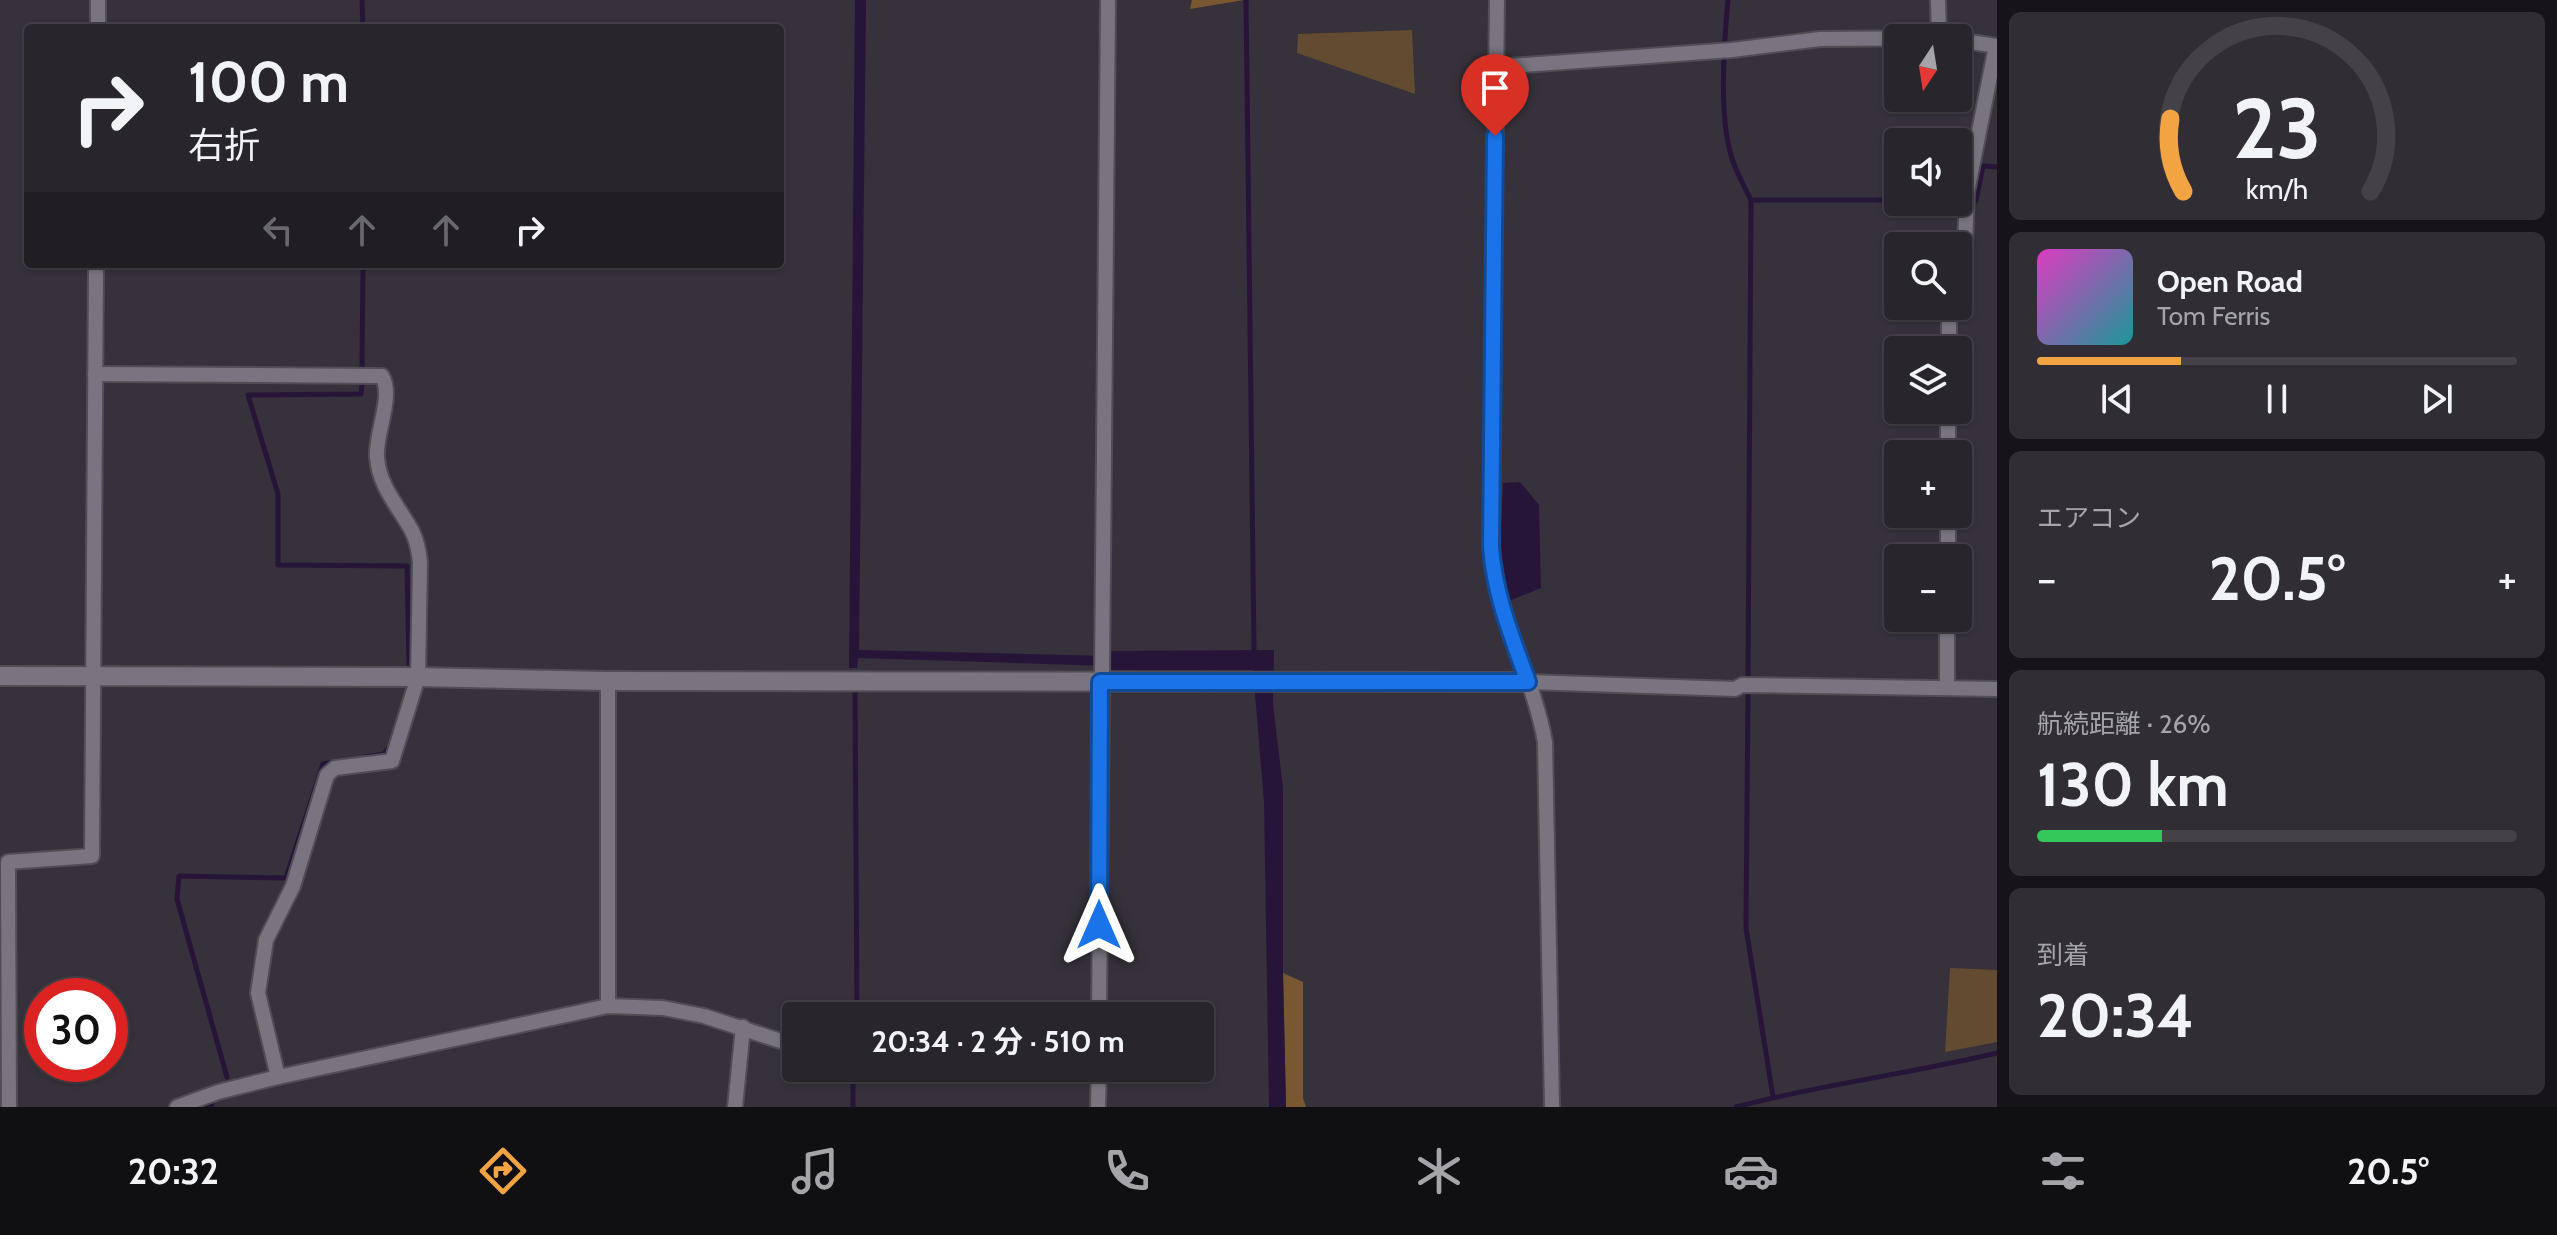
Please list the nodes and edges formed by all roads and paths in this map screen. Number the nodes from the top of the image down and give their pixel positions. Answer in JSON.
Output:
{"nodes":[{"id":1,"x":98,"y":0,"type":"edge"},
{"id":2,"x":1108,"y":0,"type":"edge"},
{"id":3,"x":1497,"y":0,"type":"edge"},
{"id":4,"x":1938,"y":0,"type":"edge"},
{"id":5,"x":98,"y":24,"type":"edge"},
{"id":6,"x":1940,"y":24,"type":"edge"},
{"id":7,"x":1884,"y":38,"type":"edge"},
{"id":8,"x":1972,"y":42,"type":"edge"},
{"id":9,"x":1996,"y":46,"type":"edge"},
{"id":10,"x":1496,"y":67,"type":"junction"},
{"id":11,"x":1966,"y":232,"type":"edge"},
{"id":12,"x":96,"y":268,"type":"edge"},
{"id":13,"x":95,"y":374,"type":"junction"},
{"id":14,"x":1947,"y":632,"type":"edge"},
{"id":15,"x":0,"y":676,"type":"edge"},
{"id":16,"x":94,"y":676,"type":"junction"},
{"id":17,"x":418,"y":677,"type":"junction"},
{"id":18,"x":608,"y":681,"type":"junction"},
{"id":19,"x":1100,"y":682,"type":"junction"},
{"id":20,"x":1528,"y":682,"type":"junction"},
{"id":21,"x":1947,"y":688,"type":"junction"},
{"id":22,"x":1997,"y":689,"type":"edge"},
{"id":23,"x":1099,"y":1002,"type":"edge"},
{"id":24,"x":608,"y":1006,"type":"junction"},
{"id":25,"x":743,"y":1027,"type":"junction"},
{"id":26,"x":782,"y":1041,"type":"edge"},
{"id":27,"x":278,"y":1077,"type":"junction"},
{"id":28,"x":1099,"y":1082,"type":"edge"},
{"id":29,"x":9,"y":1107,"type":"edge"},
{"id":30,"x":177,"y":1107,"type":"edge"},
{"id":31,"x":735,"y":1107,"type":"edge"},
{"id":32,"x":1098,"y":1107,"type":"edge"},
{"id":33,"x":1552,"y":1107,"type":"edge"}],
"edges":[{"from":1,"to":5,"type":"street"},
{"from":2,"to":19,"type":"street"},
{"from":3,"to":10,"type":"street"},
{"from":4,"to":6,"type":"street"},
{"from":7,"to":10,"type":"street"},
{"from":8,"to":9,"type":"street"},
{"from":9,"to":11,"type":"street"},
{"from":10,"to":20,"type":"street"},
{"from":12,"to":13,"type":"street"},
{"from":13,"to":16,"type":"street"},
{"from":13,"to":17,"type":"street"},
{"from":14,"to":21,"type":"street"},
{"from":15,"to":16,"type":"street"},
{"from":16,"to":17,"type":"street"},
{"from":16,"to":29,"type":"street"},
{"from":17,"to":18,"type":"street"},
{"from":17,"to":27,"type":"street"},
{"from":18,"to":19,"type":"street"},
{"from":18,"to":24,"type":"street"},
{"from":19,"to":20,"type":"street"},
{"from":19,"to":23,"type":"street"},
{"from":20,"to":21,"type":"street"},
{"from":20,"to":33,"type":"street"},
{"from":21,"to":22,"type":"street"},
{"from":24,"to":25,"type":"street"},
{"from":24,"to":27,"type":"street"},
{"from":25,"to":26,"type":"street"},
{"from":25,"to":31,"type":"street"},
{"from":27,"to":30,"type":"street"},
{"from":28,"to":32,"type":"street"}]}
